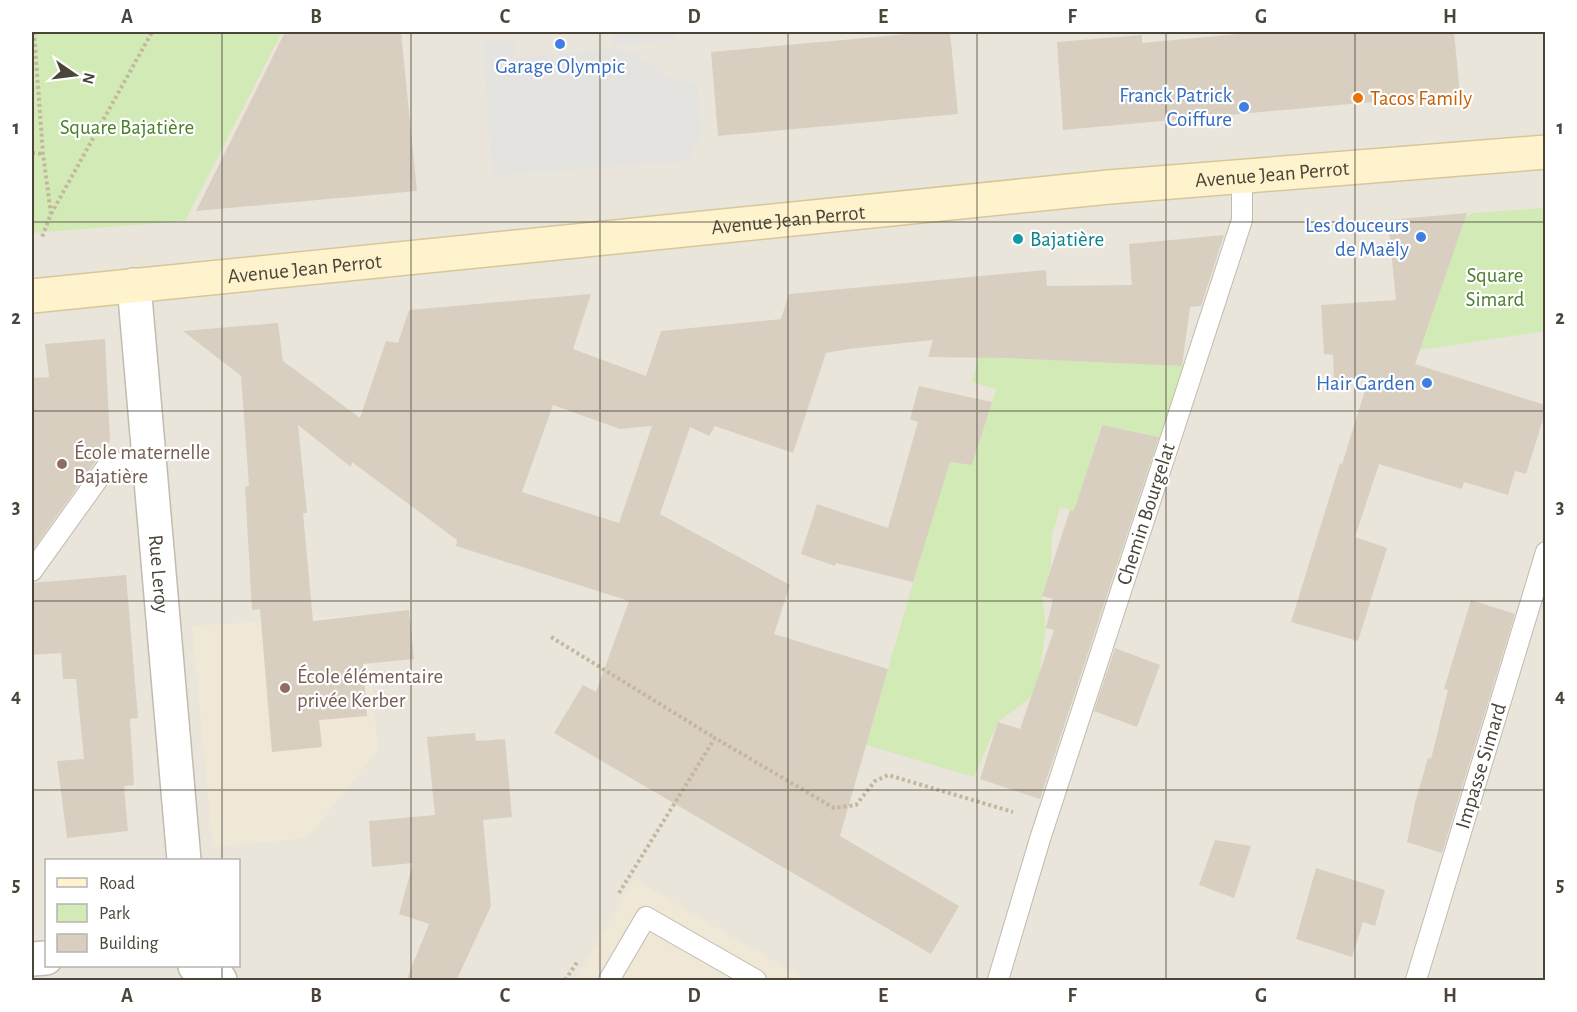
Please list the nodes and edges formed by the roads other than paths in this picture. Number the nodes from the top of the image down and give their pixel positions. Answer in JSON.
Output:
{"nodes":[{"id":1,"x":1545,"y":152,"type":"edge"},
{"id":2,"x":1242,"y":175,"type":"junction"},
{"id":3,"x":134,"y":285,"type":"junction"},
{"id":4,"x":32,"y":296,"type":"edge"},
{"id":5,"x":149,"y":458,"type":"junction"},
{"id":6,"x":1545,"y":552,"type":"edge"},
{"id":7,"x":32,"y":571,"type":"edge"},
{"id":8,"x":184,"y":859,"type":"edge"},
{"id":9,"x":196,"y":967,"type":"edge"},
{"id":10,"x":220,"y":981,"type":"edge"},
{"id":11,"x":609,"y":981,"type":"edge"},
{"id":12,"x":756,"y":981,"type":"edge"},
{"id":13,"x":998,"y":981,"type":"edge"},
{"id":14,"x":1416,"y":981,"type":"edge"}],
"edges":[{"from":1,"to":2,"type":"main road","name":"Avenue Jean Perrot"},
{"from":2,"to":3,"type":"main road","name":"Avenue Jean Perrot"},
{"from":2,"to":13,"type":"lane","name":"Chemin Bourgelat"},
{"from":3,"to":4,"type":"main road","name":"Avenue Jean Perrot"},
{"from":3,"to":5,"type":"street","name":"Rue Leroy"},
{"from":5,"to":7,"type":"lane"},
{"from":5,"to":8,"type":"street","name":"Rue Leroy"},
{"from":6,"to":14,"type":"lane","name":"Impasse Simard"},
{"from":9,"to":10,"type":"street"},
{"from":11,"to":12,"type":"lane"}]}
